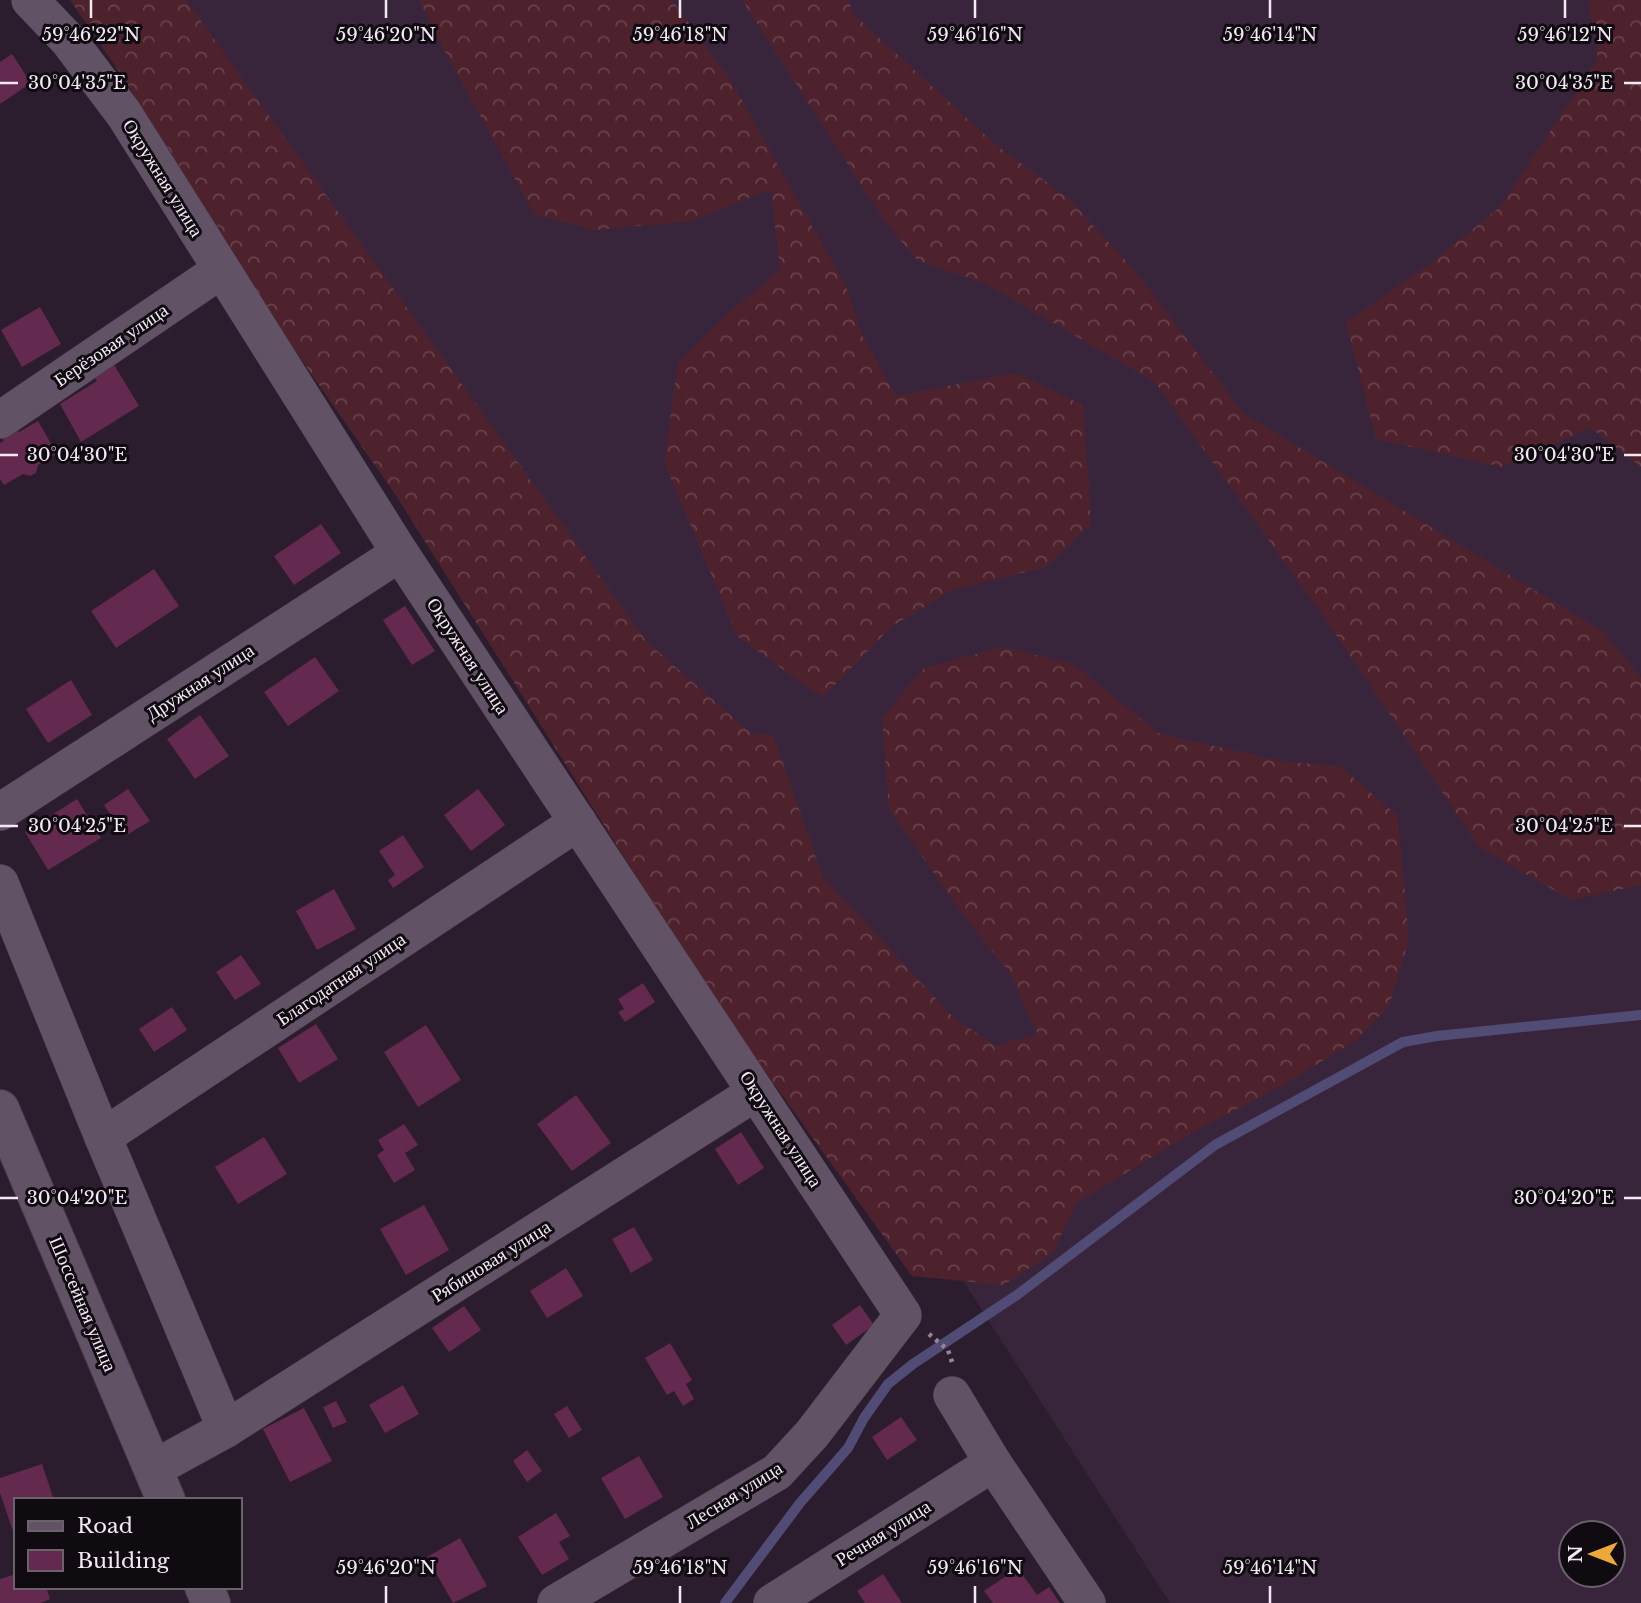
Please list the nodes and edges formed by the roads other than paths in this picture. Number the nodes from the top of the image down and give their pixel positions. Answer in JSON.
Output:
{"nodes":[{"id":1,"x":30,"y":0,"type":"edge"},
{"id":2,"x":221,"y":271,"type":"junction"},
{"id":3,"x":0,"y":420,"type":"edge"},
{"id":4,"x":400,"y":552,"type":"junction"},
{"id":5,"x":0,"y":812,"type":"edge"},
{"id":6,"x":578,"y":822,"type":"junction"},
{"id":7,"x":0,"y":883,"type":"edge"},
{"id":8,"x":756,"y":1092,"type":"junction"},
{"id":9,"x":0,"y":1109,"type":"edge"},
{"id":10,"x":103,"y":1137,"type":"junction"},
{"id":11,"x":903,"y":1315,"type":"joint"},
{"id":12,"x":952,"y":1395,"type":"dead end"},
{"id":13,"x":226,"y":1429,"type":"junction"},
{"id":14,"x":993,"y":1463,"type":"junction"},
{"id":15,"x":159,"y":1485,"type":"edge"},
{"id":16,"x":556,"y":1603,"type":"edge"},
{"id":17,"x":772,"y":1603,"type":"edge"},
{"id":18,"x":1087,"y":1603,"type":"edge"}],
"edges":[{"from":1,"to":2,"type":"street","name":"Окружная улица"},
{"from":2,"to":3,"type":"street","name":"Берёзовая улица"},
{"from":2,"to":4,"type":"street","name":"Окружная улица"},
{"from":4,"to":5,"type":"street","name":"Дружная улица"},
{"from":4,"to":6,"type":"street","name":"Окружная улица"},
{"from":6,"to":8,"type":"street","name":"Окружная улица"},
{"from":6,"to":10,"type":"street","name":"Благодатная улица"},
{"from":7,"to":10,"type":"street"},
{"from":8,"to":11,"type":"street","name":"Окружная улица"},
{"from":8,"to":13,"type":"street","name":"Рябиновая улица"},
{"from":9,"to":15,"type":"main road","name":"Шоссейная улица"},
{"from":10,"to":13,"type":"street"},
{"from":11,"to":16,"type":"street","name":"Лесная улица"},
{"from":12,"to":14,"type":"street"},
{"from":13,"to":15,"type":"street","name":"Рябиновая улица"},
{"from":14,"to":17,"type":"street","name":"Речная улица"},
{"from":14,"to":18,"type":"street"}]}
